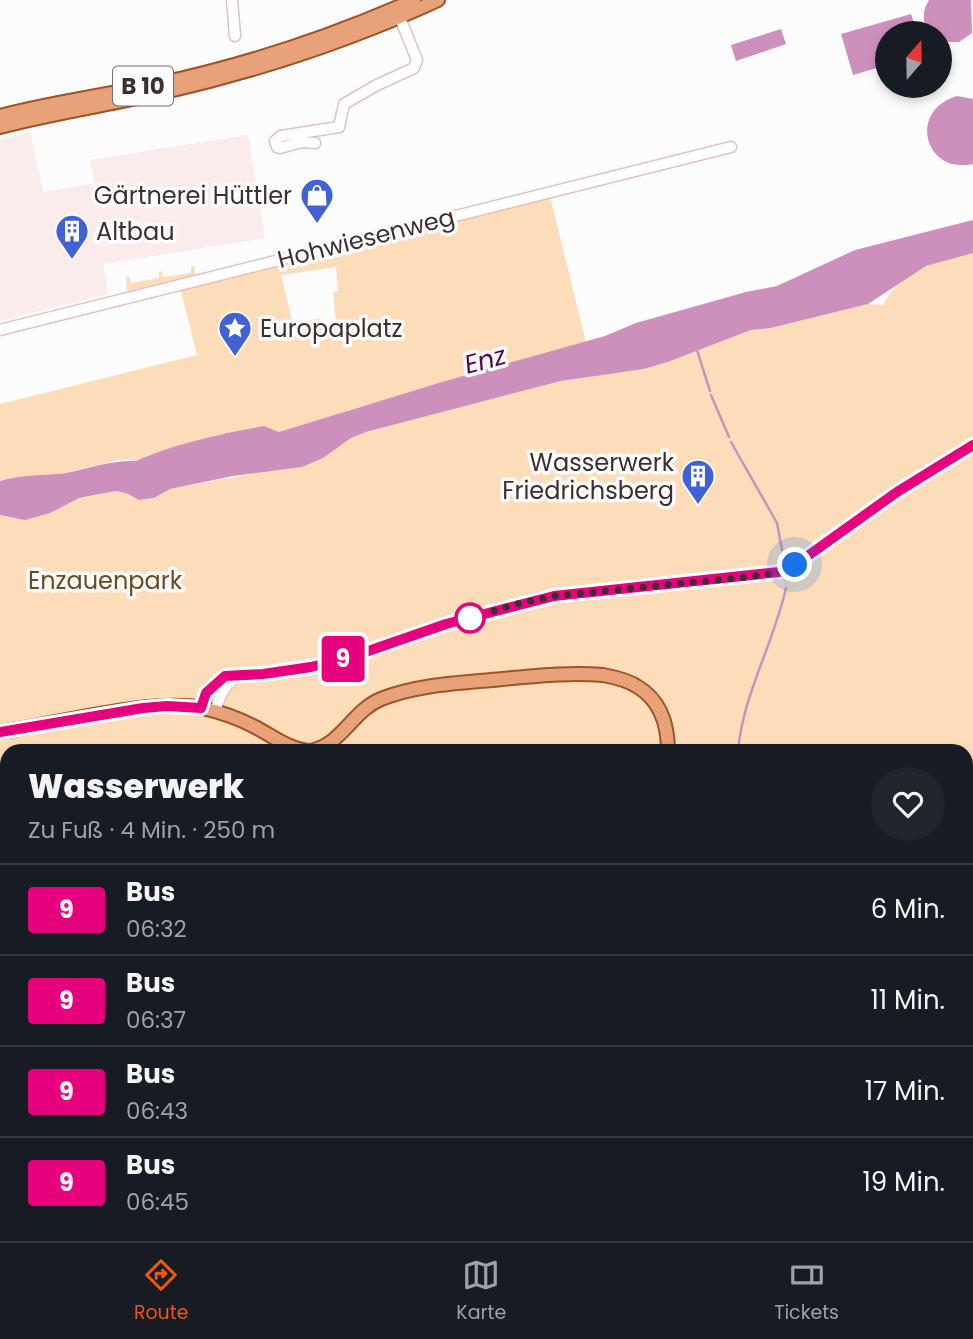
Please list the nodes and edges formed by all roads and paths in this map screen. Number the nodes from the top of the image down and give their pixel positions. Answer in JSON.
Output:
{"nodes":[{"id":1,"x":232,"y":0,"type":"edge"},
{"id":2,"x":414,"y":0,"type":"edge"},
{"id":3,"x":438,"y":0,"type":"edge"},
{"id":4,"x":400,"y":18,"type":"junction"},
{"id":5,"x":235,"y":36,"type":"dead end"},
{"id":6,"x":42,"y":111,"type":"junction"},
{"id":7,"x":0,"y":116,"type":"edge"},
{"id":8,"x":0,"y":127,"type":"edge"},
{"id":9,"x":315,"y":143,"type":"dead end"},
{"id":10,"x":732,"y":147,"type":"dead end"},
{"id":11,"x":0,"y":330,"type":"edge"},
{"id":12,"x":973,"y":445,"type":"edge"},
{"id":13,"x":247,"y":674,"type":"junction"},
{"id":14,"x":201,"y":708,"type":"junction"},
{"id":15,"x":215,"y":711,"type":"junction"},
{"id":16,"x":0,"y":732,"type":"edge"},
{"id":17,"x":286,"y":744,"type":"edge"},
{"id":18,"x":329,"y":744,"type":"edge"},
{"id":19,"x":667,"y":744,"type":"edge"}],
"edges":[{"from":1,"to":5,"type":"street"},
{"from":2,"to":6,"type":"main road","number":"B 10"},
{"from":3,"to":4,"type":"main road","number":"B 10"},
{"from":4,"to":6,"type":"main road","number":"B 10"},
{"from":4,"to":9,"type":"street"},
{"from":6,"to":7,"type":"main road","number":"B 10"},
{"from":6,"to":8,"type":"main road","number":"B 10"},
{"from":10,"to":11,"type":"street","name":"Hohwiesenweg"},
{"from":12,"to":13,"type":"street"},
{"from":13,"to":14,"type":"street"},
{"from":13,"to":15,"type":"street"},
{"from":14,"to":15,"type":"main road"},
{"from":14,"to":16,"type":"main road"},
{"from":15,"to":17,"type":"main road"},
{"from":18,"to":19,"type":"main road"}]}
